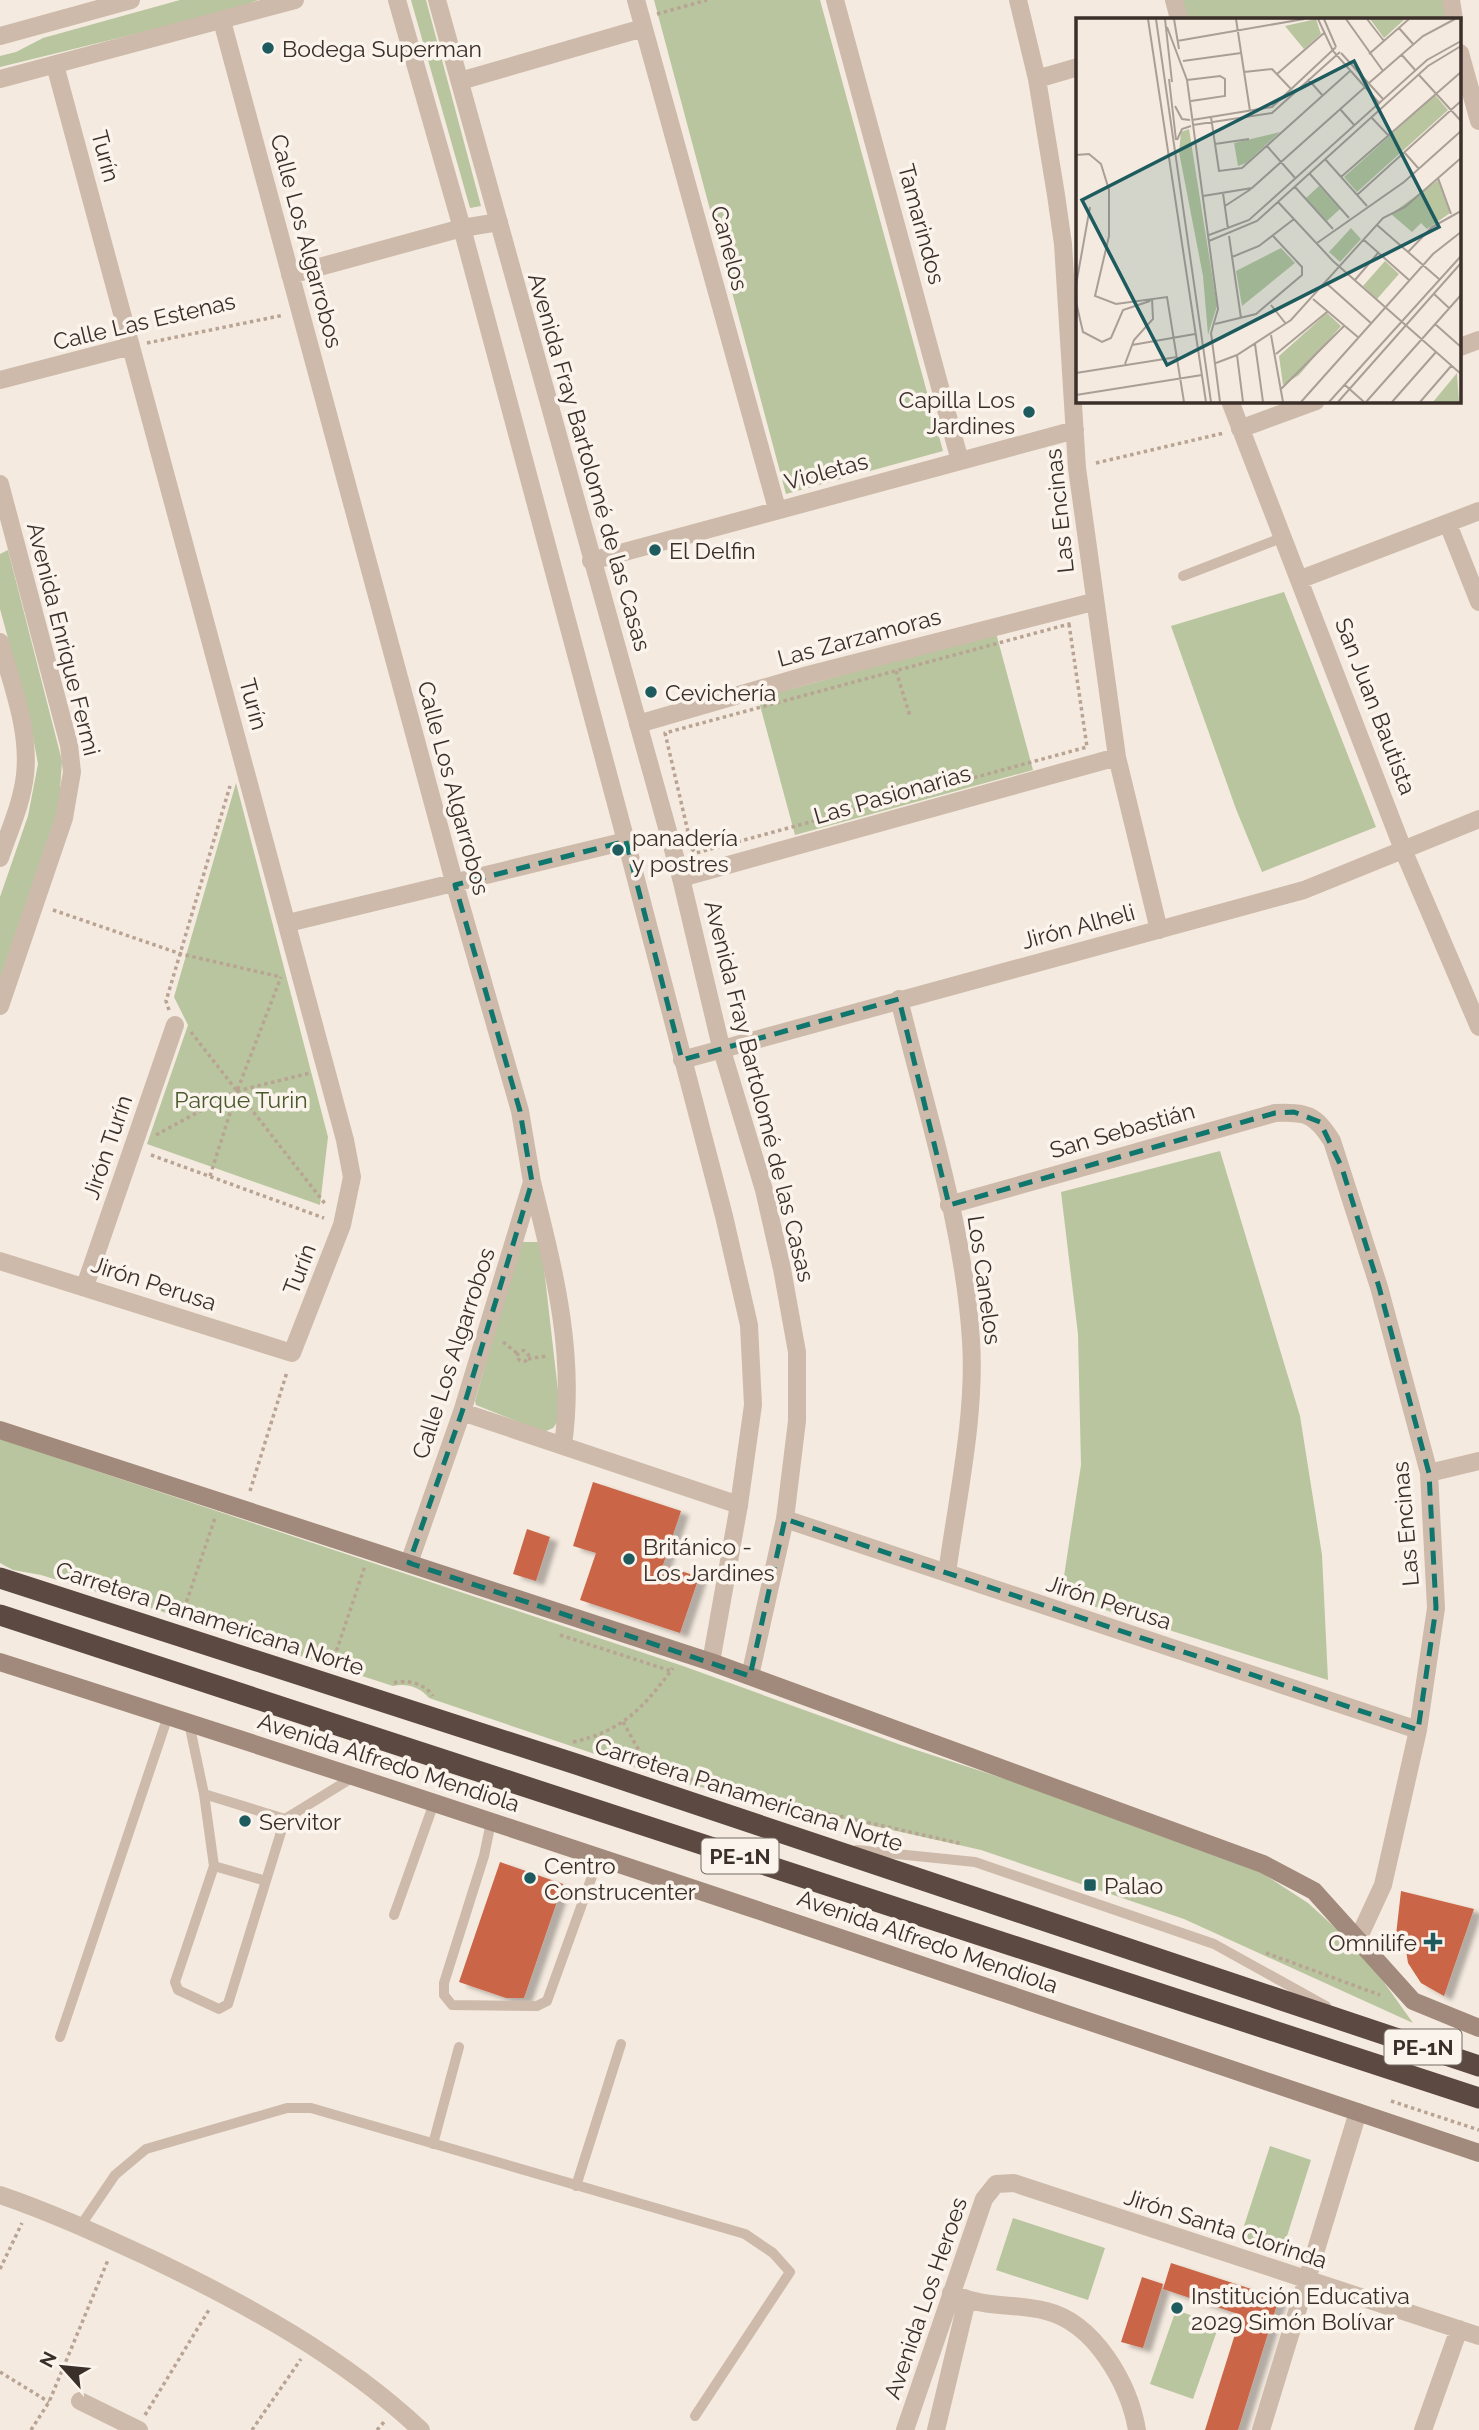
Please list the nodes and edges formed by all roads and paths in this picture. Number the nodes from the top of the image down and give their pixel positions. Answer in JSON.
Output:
{"nodes":[{"id":1,"x":131,"y":0,"type":"edge"},
{"id":2,"x":295,"y":0,"type":"edge"},
{"id":3,"x":397,"y":0,"type":"edge"},
{"id":4,"x":437,"y":0,"type":"edge"},
{"id":5,"x":636,"y":0,"type":"edge"},
{"id":6,"x":706,"y":0,"type":"edge"},
{"id":7,"x":835,"y":0,"type":"edge"},
{"id":8,"x":1018,"y":0,"type":"edge"},
{"id":9,"x":1174,"y":0,"type":"edge"},
{"id":10,"x":1451,"y":0,"type":"edge"},
{"id":11,"x":1179,"y":18,"type":"edge"},
{"id":12,"x":1454,"y":18,"type":"edge"},
{"id":13,"x":222,"y":21,"type":"junction"},
{"id":14,"x":643,"y":28,"type":"junction"},
{"id":15,"x":0,"y":36,"type":"edge"},
{"id":16,"x":1462,"y":60,"type":"edge"},
{"id":17,"x":55,"y":65,"type":"junction"},
{"id":18,"x":1076,"y":68,"type":"edge"},
{"id":19,"x":0,"y":79,"type":"edge"},
{"id":20,"x":1037,"y":79,"type":"junction"},
{"id":21,"x":460,"y":81,"type":"junction"},
{"id":22,"x":1479,"y":121,"type":"edge"},
{"id":23,"x":499,"y":222,"type":"junction"},
{"id":24,"x":463,"y":228,"type":"junction"},
{"id":25,"x":290,"y":275,"type":"junction"},
{"id":26,"x":300,"y":311,"type":"junction"},
{"id":27,"x":1479,"y":340,"type":"edge"},
{"id":28,"x":131,"y":346,"type":"junction"},
{"id":29,"x":1462,"y":346,"type":"edge"},
{"id":30,"x":0,"y":380,"type":"edge"},
{"id":31,"x":1230,"y":402,"type":"edge"},
{"id":32,"x":1313,"y":402,"type":"edge"},
{"id":33,"x":1240,"y":429,"type":"junction"},
{"id":34,"x":1075,"y":430,"type":"junction"},
{"id":35,"x":960,"y":461,"type":"junction"},
{"id":36,"x":1077,"y":468,"type":"junction"},
{"id":37,"x":0,"y":484,"type":"edge"},
{"id":38,"x":777,"y":509,"type":"junction"},
{"id":39,"x":1479,"y":511,"type":"edge"},
{"id":40,"x":1448,"y":524,"type":"junction"},
{"id":41,"x":7,"y":537,"type":"edge"},
{"id":42,"x":1284,"y":537,"type":"junction"},
{"id":43,"x":591,"y":561,"type":"junction"},
{"id":44,"x":1183,"y":576,"type":"dead end"},
{"id":45,"x":1301,"y":579,"type":"junction"},
{"id":46,"x":1093,"y":602,"type":"junction"},
{"id":47,"x":1479,"y":602,"type":"edge"},
{"id":48,"x":1069,"y":624,"type":"dead end"},
{"id":49,"x":0,"y":642,"type":"edge"},
{"id":50,"x":896,"y":671,"type":"dead end"},
{"id":51,"x":910,"y":716,"type":"dead end"},
{"id":52,"x":638,"y":724,"type":"junction"},
{"id":53,"x":1087,"y":747,"type":"dead end"},
{"id":54,"x":241,"y":749,"type":"junction"},
{"id":55,"x":1116,"y":757,"type":"junction"},
{"id":56,"x":1479,"y":819,"type":"edge"},
{"id":57,"x":626,"y":841,"type":"junction"},
{"id":58,"x":1404,"y":852,"type":"junction"},
{"id":59,"x":0,"y":858,"type":"edge"},
{"id":60,"x":681,"y":878,"type":"junction"},
{"id":61,"x":455,"y":885,"type":"junction"},
{"id":62,"x":34,"y":904,"type":"junction"},
{"id":63,"x":288,"y":923,"type":"junction"},
{"id":64,"x":1159,"y":930,"type":"junction"},
{"id":65,"x":293,"y":945,"type":"junction"},
{"id":66,"x":181,"y":954,"type":"junction"},
{"id":67,"x":281,"y":977,"type":"junction"},
{"id":68,"x":899,"y":999,"type":"junction"},
{"id":69,"x":166,"y":1000,"type":"junction"},
{"id":70,"x":1474,"y":1000,"type":"edge"},
{"id":71,"x":0,"y":1006,"type":"edge"},
{"id":72,"x":179,"y":1022,"type":"junction"},
{"id":73,"x":1479,"y":1027,"type":"edge"},
{"id":74,"x":721,"y":1047,"type":"junction"},
{"id":75,"x":682,"y":1060,"type":"junction"},
{"id":76,"x":326,"y":1070,"type":"junction"},
{"id":77,"x":237,"y":1091,"type":"junction"},
{"id":78,"x":1310,"y":1115,"type":"joint"},
{"id":79,"x":132,"y":1148,"type":"junction"},
{"id":80,"x":210,"y":1176,"type":"junction"},
{"id":81,"x":531,"y":1182,"type":"junction"},
{"id":82,"x":949,"y":1205,"type":"junction"},
{"id":83,"x":342,"y":1225,"type":"junction"},
{"id":84,"x":0,"y":1261,"type":"edge"},
{"id":85,"x":85,"y":1286,"type":"junction"},
{"id":86,"x":292,"y":1353,"type":"junction"},
{"id":87,"x":462,"y":1412,"type":"junction"},
{"id":88,"x":0,"y":1430,"type":"edge"},
{"id":89,"x":563,"y":1445,"type":"junction"},
{"id":90,"x":1479,"y":1461,"type":"edge"},
{"id":91,"x":1429,"y":1473,"type":"junction"},
{"id":92,"x":739,"y":1505,"type":"junction"},
{"id":93,"x":244,"y":1509,"type":"junction"},
{"id":94,"x":218,"y":1511,"type":"dead end"},
{"id":95,"x":785,"y":1519,"type":"junction"},
{"id":96,"x":367,"y":1560,"type":"dead end"},
{"id":97,"x":409,"y":1563,"type":"junction"},
{"id":98,"x":947,"y":1573,"type":"junction"},
{"id":99,"x":0,"y":1578,"type":"edge"},
{"id":100,"x":0,"y":1615,"type":"edge"},
{"id":101,"x":181,"y":1615,"type":"dead end"},
{"id":102,"x":0,"y":1662,"type":"edge"},
{"id":103,"x":711,"y":1662,"type":"junction"},
{"id":104,"x":332,"y":1664,"type":"dead end"},
{"id":105,"x":674,"y":1667,"type":"dead end"},
{"id":106,"x":750,"y":1676,"type":"junction"},
{"id":107,"x":168,"y":1716,"type":"junction"},
{"id":108,"x":189,"y":1723,"type":"junction"},
{"id":109,"x":1418,"y":1730,"type":"junction"},
{"id":110,"x":653,"y":1770,"type":"dead end"},
{"id":111,"x":355,"y":1776,"type":"junction"},
{"id":112,"x":204,"y":1794,"type":"junction"},
{"id":113,"x":434,"y":1802,"type":"junction"},
{"id":114,"x":285,"y":1819,"type":"junction"},
{"id":115,"x":491,"y":1822,"type":"junction"},
{"id":116,"x":822,"y":1846,"type":"junction"},
{"id":117,"x":599,"y":1857,"type":"junction"},
{"id":118,"x":214,"y":1866,"type":"junction"},
{"id":119,"x":266,"y":1881,"type":"junction"},
{"id":120,"x":394,"y":1916,"type":"dead end"},
{"id":121,"x":1358,"y":1939,"type":"junction"},
{"id":122,"x":1479,"y":2028,"type":"edge"},
{"id":123,"x":1366,"y":2029,"type":"junction"},
{"id":124,"x":60,"y":2037,"type":"dead end"},
{"id":125,"x":621,"y":2044,"type":"dead end"},
{"id":126,"x":458,"y":2047,"type":"dead end"},
{"id":127,"x":1479,"y":2066,"type":"edge"},
{"id":128,"x":1479,"y":2098,"type":"edge"},
{"id":129,"x":1389,"y":2101,"type":"dead end"},
{"id":130,"x":1359,"y":2112,"type":"junction"},
{"id":131,"x":1479,"y":2130,"type":"edge"},
{"id":132,"x":433,"y":2144,"type":"junction"},
{"id":133,"x":1479,"y":2153,"type":"edge"},
{"id":134,"x":996,"y":2184,"type":"joint"},
{"id":135,"x":576,"y":2186,"type":"junction"},
{"id":136,"x":0,"y":2195,"type":"edge"},
{"id":137,"x":31,"y":2205,"type":"junction"},
{"id":138,"x":81,"y":2225,"type":"junction"},
{"id":139,"x":116,"y":2242,"type":"junction"},
{"id":140,"x":0,"y":2269,"type":"edge"},
{"id":141,"x":1308,"y":2281,"type":"junction"},
{"id":142,"x":220,"y":2292,"type":"junction"},
{"id":143,"x":959,"y":2297,"type":"junction"},
{"id":144,"x":1459,"y":2329,"type":"junction"},
{"id":145,"x":1479,"y":2336,"type":"edge"},
{"id":146,"x":310,"y":2345,"type":"junction"},
{"id":147,"x":0,"y":2372,"type":"edge"},
{"id":148,"x":80,"y":2401,"type":"dead end"},
{"id":149,"x":49,"y":2402,"type":"junction"},
{"id":150,"x":695,"y":2416,"type":"dead end"},
{"id":151,"x":112,"y":2424,"type":"edge"},
{"id":152,"x":31,"y":2430,"type":"edge"},
{"id":153,"x":138,"y":2430,"type":"edge"},
{"id":154,"x":252,"y":2430,"type":"edge"},
{"id":155,"x":421,"y":2430,"type":"edge"},
{"id":156,"x":905,"y":2430,"type":"edge"},
{"id":157,"x":936,"y":2430,"type":"edge"},
{"id":158,"x":1137,"y":2430,"type":"edge"},
{"id":159,"x":1261,"y":2430,"type":"edge"},
{"id":160,"x":1423,"y":2430,"type":"edge"}],
"edges":[{"from":1,"to":15,"type":"street"},
{"from":2,"to":13,"type":"street"},
{"from":3,"to":24,"type":"street"},
{"from":4,"to":21,"type":"street","name":"Avenida Fray Bartolomé de las Casas"},
{"from":5,"to":14,"type":"street","name":"Canelos"},
{"from":6,"to":14,"type":"path"},
{"from":7,"to":35,"type":"street","name":"Tamarindos"},
{"from":8,"to":20,"type":"street","name":"Las Encinas"},
{"from":9,"to":11,"type":"street"},
{"from":10,"to":12,"type":"street"},
{"from":13,"to":17,"type":"street"},
{"from":13,"to":25,"type":"street","name":"Calle Los Algarrobos"},
{"from":14,"to":21,"type":"street"},
{"from":14,"to":38,"type":"street","name":"Canelos"},
{"from":16,"to":22,"type":"street"},
{"from":17,"to":19,"type":"street"},
{"from":17,"to":28,"type":"street","name":"Turín"},
{"from":18,"to":20,"type":"street"},
{"from":20,"to":34,"type":"street","name":"Las Encinas"},
{"from":21,"to":23,"type":"street","name":"Avenida Fray Bartolomé de las Casas"},
{"from":23,"to":24,"type":"street"},
{"from":23,"to":43,"type":"street","name":"Avenida Fray Bartolomé de las Casas"},
{"from":24,"to":25,"type":"street"},
{"from":24,"to":57,"type":"street"},
{"from":25,"to":26,"type":"street","name":"Calle Los Algarrobos"},
{"from":26,"to":28,"type":"path","name":"Calle Las Estenas"},
{"from":26,"to":61,"type":"street","name":"Calle Los Algarrobos"},
{"from":27,"to":29,"type":"street"},
{"from":28,"to":30,"type":"street","name":"Calle Las Estenas"},
{"from":28,"to":54,"type":"street","name":"Turín"},
{"from":31,"to":33,"type":"street","name":"San Juan Bautista"},
{"from":32,"to":33,"type":"street"},
{"from":33,"to":36,"type":"path"},
{"from":33,"to":42,"type":"street","name":"San Juan Bautista"},
{"from":34,"to":35,"type":"street","name":"Violetas"},
{"from":34,"to":36,"type":"street","name":"Las Encinas"},
{"from":35,"to":38,"type":"street","name":"Violetas"},
{"from":36,"to":46,"type":"street","name":"Las Encinas"},
{"from":37,"to":41,"type":"street","name":"Avenida Enrique Fermi"},
{"from":38,"to":43,"type":"street","name":"Violetas"},
{"from":39,"to":40,"type":"street"},
{"from":40,"to":45,"type":"street"},
{"from":40,"to":47,"type":"street"},
{"from":41,"to":62,"type":"street","name":"Avenida Enrique Fermi"},
{"from":42,"to":44,"type":"lane"},
{"from":42,"to":45,"type":"street","name":"San Juan Bautista"},
{"from":43,"to":52,"type":"street","name":"Avenida Fray Bartolomé de las Casas"},
{"from":45,"to":58,"type":"street","name":"San Juan Bautista"},
{"from":46,"to":52,"type":"street","name":"Las Zarzamoras"},
{"from":46,"to":55,"type":"street","name":"Las Encinas"},
{"from":48,"to":53,"type":"path"},
{"from":49,"to":59,"type":"street"},
{"from":50,"to":51,"type":"path"},
{"from":52,"to":60,"type":"street","name":"Avenida Fray Bartolomé de las Casas"},
{"from":54,"to":63,"type":"street","name":"Turín"},
{"from":54,"to":66,"type":"path"},
{"from":55,"to":60,"type":"street","name":"Las Pasionarias"},
{"from":55,"to":64,"type":"street","name":"Las Encinas"},
{"from":56,"to":58,"type":"street","name":"Jirón Alheli"},
{"from":57,"to":61,"type":"street"},
{"from":57,"to":75,"type":"street"},
{"from":58,"to":64,"type":"street","name":"Jirón Alheli"},
{"from":58,"to":70,"type":"street","name":"San Juan Bautista"},
{"from":60,"to":74,"type":"street","name":"Avenida Fray Bartolomé de las Casas"},
{"from":61,"to":63,"type":"street"},
{"from":61,"to":81,"type":"street","name":"Calle Los Algarrobos"},
{"from":62,"to":66,"type":"path"},
{"from":62,"to":71,"type":"street","name":"Avenida Enrique Fermi"},
{"from":63,"to":65,"type":"street","name":"Turín"},
{"from":64,"to":68,"type":"street","name":"Jirón Alheli"},
{"from":65,"to":67,"type":"path"},
{"from":65,"to":76,"type":"street","name":"Turín"},
{"from":66,"to":67,"type":"path"},
{"from":66,"to":69,"type":"path"},
{"from":67,"to":77,"type":"path"},
{"from":68,"to":74,"type":"street","name":"Jirón Alheli"},
{"from":68,"to":82,"type":"street","name":"Los Canelos"},
{"from":69,"to":72,"type":"path"},
{"from":69,"to":72,"type":"path"},
{"from":70,"to":73,"type":"street","name":"San Juan Bautista"},
{"from":72,"to":77,"type":"path"},
{"from":72,"to":79,"type":"street","name":"Jirón Turín"},
{"from":74,"to":75,"type":"street","name":"Jirón Alheli"},
{"from":74,"to":95,"type":"street","name":"Avenida Fray Bartolomé de las Casas"},
{"from":75,"to":92,"type":"street"},
{"from":76,"to":77,"type":"path"},
{"from":76,"to":83,"type":"street","name":"Turín"},
{"from":77,"to":79,"type":"path"},
{"from":77,"to":80,"type":"path"},
{"from":77,"to":83,"type":"path"},
{"from":78,"to":82,"type":"street","name":"San Sebastián"},
{"from":78,"to":91,"type":"street","name":"Las Encinas"},
{"from":79,"to":80,"type":"path"},
{"from":79,"to":85,"type":"street","name":"Jirón Turín"},
{"from":80,"to":83,"type":"path"},
{"from":81,"to":87,"type":"street","name":"Calle Los Algarrobos"},
{"from":81,"to":89,"type":"street"},
{"from":82,"to":98,"type":"street","name":"Los Canelos"},
{"from":83,"to":86,"type":"street","name":"Turín"},
{"from":84,"to":85,"type":"street","name":"Jirón Perusa"},
{"from":85,"to":86,"type":"street","name":"Jirón Perusa"},
{"from":86,"to":93,"type":"path"},
{"from":87,"to":89,"type":"street"},
{"from":87,"to":97,"type":"street","name":"Calle Los Algarrobos"},
{"from":88,"to":93,"type":"main road"},
{"from":89,"to":92,"type":"street"},
{"from":90,"to":91,"type":"street"},
{"from":91,"to":109,"type":"street","name":"Las Encinas"},
{"from":92,"to":103,"type":"street"},
{"from":93,"to":97,"type":"main road"},
{"from":94,"to":101,"type":"path"},
{"from":95,"to":98,"type":"street","name":"Jirón Perusa"},
{"from":95,"to":106,"type":"street","name":"Avenida Fray Bartolomé de las Casas"},
{"from":96,"to":104,"type":"path"},
{"from":97,"to":103,"type":"main road"},
{"from":98,"to":109,"type":"street","name":"Jirón Perusa"},
{"from":99,"to":116,"type":"highway","name":"Carretera Panamericana Norte","number":"PE-1N"},
{"from":100,"to":128,"type":"highway","number":"PE-1N"},
{"from":102,"to":107,"type":"main road","name":"Avenida Alfredo Mendiola"},
{"from":103,"to":106,"type":"main road"},
{"from":105,"to":110,"type":"path"},
{"from":106,"to":121,"type":"main road"},
{"from":107,"to":108,"type":"main road","name":"Avenida Alfredo Mendiola"},
{"from":107,"to":124,"type":"lane"},
{"from":108,"to":111,"type":"main road","name":"Avenida Alfredo Mendiola"},
{"from":108,"to":112,"type":"lane"},
{"from":109,"to":121,"type":"street","name":"Las Encinas"},
{"from":111,"to":113,"type":"main road","name":"Avenida Alfredo Mendiola"},
{"from":111,"to":114,"type":"lane"},
{"from":112,"to":114,"type":"lane"},
{"from":112,"to":118,"type":"lane"},
{"from":113,"to":115,"type":"main road","name":"Avenida Alfredo Mendiola"},
{"from":113,"to":120,"type":"lane"},
{"from":114,"to":119,"type":"lane"},
{"from":115,"to":117,"type":"main road","name":"Avenida Alfredo Mendiola"},
{"from":115,"to":117,"type":"lane"},
{"from":116,"to":123,"type":"highway","name":"Carretera Panamericana Norte","number":"PE-1N"},
{"from":116,"to":123,"type":"lane"},
{"from":117,"to":130,"type":"main road","name":"Avenida Alfredo Mendiola"},
{"from":118,"to":119,"type":"lane"},
{"from":118,"to":119,"type":"lane"},
{"from":121,"to":122,"type":"main road"},
{"from":123,"to":127,"type":"highway","name":"Carretera Panamericana Norte","number":"PE-1N"},
{"from":125,"to":135,"type":"lane"},
{"from":126,"to":132,"type":"lane"},
{"from":129,"to":131,"type":"path"},
{"from":130,"to":133,"type":"main road","name":"Avenida Alfredo Mendiola"},
{"from":130,"to":141,"type":"street"},
{"from":132,"to":135,"type":"lane"},
{"from":132,"to":138,"type":"lane"},
{"from":134,"to":141,"type":"street","name":"Jirón Santa Clorinda"},
{"from":134,"to":143,"type":"street","name":"Avenida Los Heroes"},
{"from":135,"to":150,"type":"lane"},
{"from":136,"to":137,"type":"street"},
{"from":137,"to":138,"type":"street"},
{"from":137,"to":140,"type":"path"},
{"from":138,"to":139,"type":"street"},
{"from":139,"to":142,"type":"street"},
{"from":139,"to":149,"type":"path"},
{"from":141,"to":144,"type":"street","name":"Jirón Santa Clorinda"},
{"from":141,"to":159,"type":"street"},
{"from":142,"to":146,"type":"street"},
{"from":142,"to":153,"type":"path"},
{"from":143,"to":156,"type":"street","name":"Avenida Los Heroes"},
{"from":143,"to":157,"type":"street"},
{"from":143,"to":158,"type":"street"},
{"from":144,"to":145,"type":"street","name":"Jirón Santa Clorinda"},
{"from":144,"to":160,"type":"street"},
{"from":146,"to":154,"type":"path"},
{"from":146,"to":155,"type":"street"},
{"from":147,"to":149,"type":"path"},
{"from":148,"to":151,"type":"street"},
{"from":149,"to":152,"type":"path"},
{"from":151,"to":153,"type":"street"}]}
